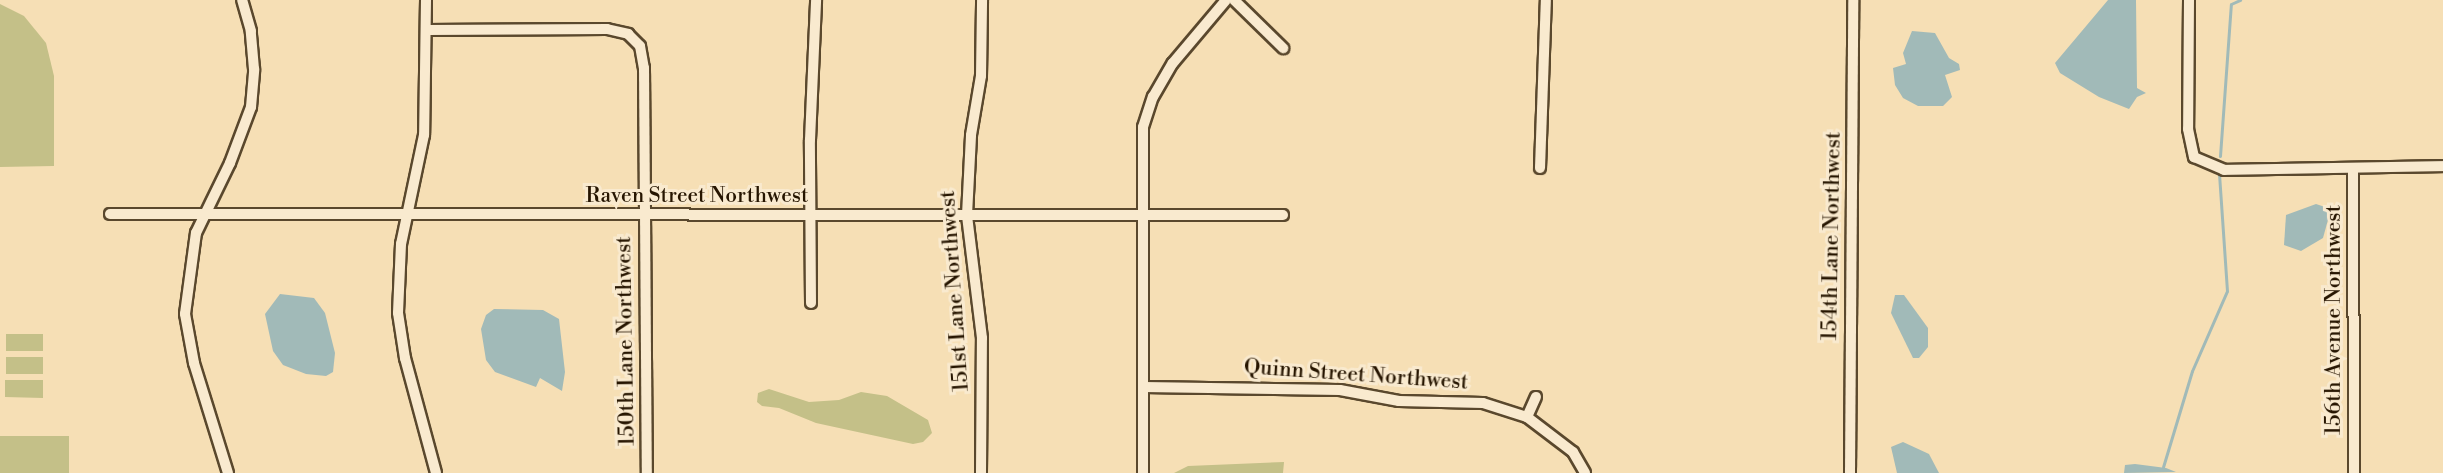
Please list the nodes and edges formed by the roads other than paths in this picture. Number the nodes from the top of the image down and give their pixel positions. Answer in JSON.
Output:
{"nodes":[{"id":1,"x":242,"y":0,"type":"edge"},
{"id":2,"x":426,"y":0,"type":"edge"},
{"id":3,"x":816,"y":0,"type":"edge"},
{"id":4,"x":982,"y":0,"type":"edge"},
{"id":5,"x":1226,"y":0,"type":"edge"},
{"id":6,"x":1234,"y":0,"type":"edge"},
{"id":7,"x":1546,"y":0,"type":"edge"},
{"id":8,"x":1853,"y":0,"type":"edge"},
{"id":9,"x":2189,"y":0,"type":"edge"},
{"id":10,"x":427,"y":30,"type":"junction"},
{"id":11,"x":1283,"y":48,"type":"dead end"},
{"id":12,"x":2443,"y":166,"type":"edge"},
{"id":13,"x":1540,"y":168,"type":"dead end"},
{"id":14,"x":2353,"y":168,"type":"junction"},
{"id":15,"x":110,"y":214,"type":"dead end"},
{"id":16,"x":204,"y":214,"type":"junction"},
{"id":17,"x":406,"y":215,"type":"junction"},
{"id":18,"x":644,"y":215,"type":"junction"},
{"id":19,"x":967,"y":215,"type":"junction"},
{"id":20,"x":1141,"y":215,"type":"junction"},
{"id":21,"x":1282,"y":215,"type":"dead end"},
{"id":22,"x":809,"y":216,"type":"junction"},
{"id":23,"x":812,"y":303,"type":"dead end"},
{"id":24,"x":1144,"y":387,"type":"junction"},
{"id":25,"x":1536,"y":397,"type":"dead end"},
{"id":26,"x":1527,"y":417,"type":"junction"},
{"id":27,"x":228,"y":473,"type":"edge"},
{"id":28,"x":436,"y":473,"type":"edge"},
{"id":29,"x":647,"y":473,"type":"edge"},
{"id":30,"x":981,"y":473,"type":"edge"},
{"id":31,"x":1143,"y":473,"type":"edge"},
{"id":32,"x":1585,"y":473,"type":"edge"},
{"id":33,"x":1850,"y":473,"type":"edge"},
{"id":34,"x":2354,"y":473,"type":"edge"}],
"edges":[{"from":1,"to":16,"type":"street"},
{"from":2,"to":10,"type":"street"},
{"from":3,"to":22,"type":"street"},
{"from":4,"to":19,"type":"street","name":"151st Lane Northwest"},
{"from":5,"to":20,"type":"street"},
{"from":6,"to":11,"type":"street"},
{"from":7,"to":13,"type":"street"},
{"from":8,"to":33,"type":"street","name":"154th Lane Northwest"},
{"from":9,"to":14,"type":"street"},
{"from":10,"to":17,"type":"street"},
{"from":10,"to":18,"type":"street","name":"150th Lane Northwest"},
{"from":12,"to":14,"type":"street"},
{"from":14,"to":34,"type":"street","name":"156th Avenue Northwest"},
{"from":15,"to":16,"type":"street","name":"Raven Street Northwest"},
{"from":16,"to":17,"type":"street","name":"Raven Street Northwest"},
{"from":16,"to":27,"type":"street"},
{"from":17,"to":18,"type":"street","name":"Raven Street Northwest"},
{"from":17,"to":28,"type":"street"},
{"from":18,"to":22,"type":"street","name":"Raven Street Northwest"},
{"from":18,"to":29,"type":"street","name":"150th Lane Northwest"},
{"from":19,"to":20,"type":"street","name":"Raven Street Northwest"},
{"from":19,"to":22,"type":"street","name":"Raven Street Northwest"},
{"from":19,"to":30,"type":"street","name":"151st Lane Northwest"},
{"from":20,"to":21,"type":"street","name":"Raven Street Northwest"},
{"from":20,"to":24,"type":"street"},
{"from":22,"to":23,"type":"street"},
{"from":24,"to":26,"type":"street","name":"Quinn Street Northwest"},
{"from":24,"to":31,"type":"street"},
{"from":25,"to":26,"type":"street"},
{"from":26,"to":32,"type":"street","name":"Quinn Street Northwest"}]}
